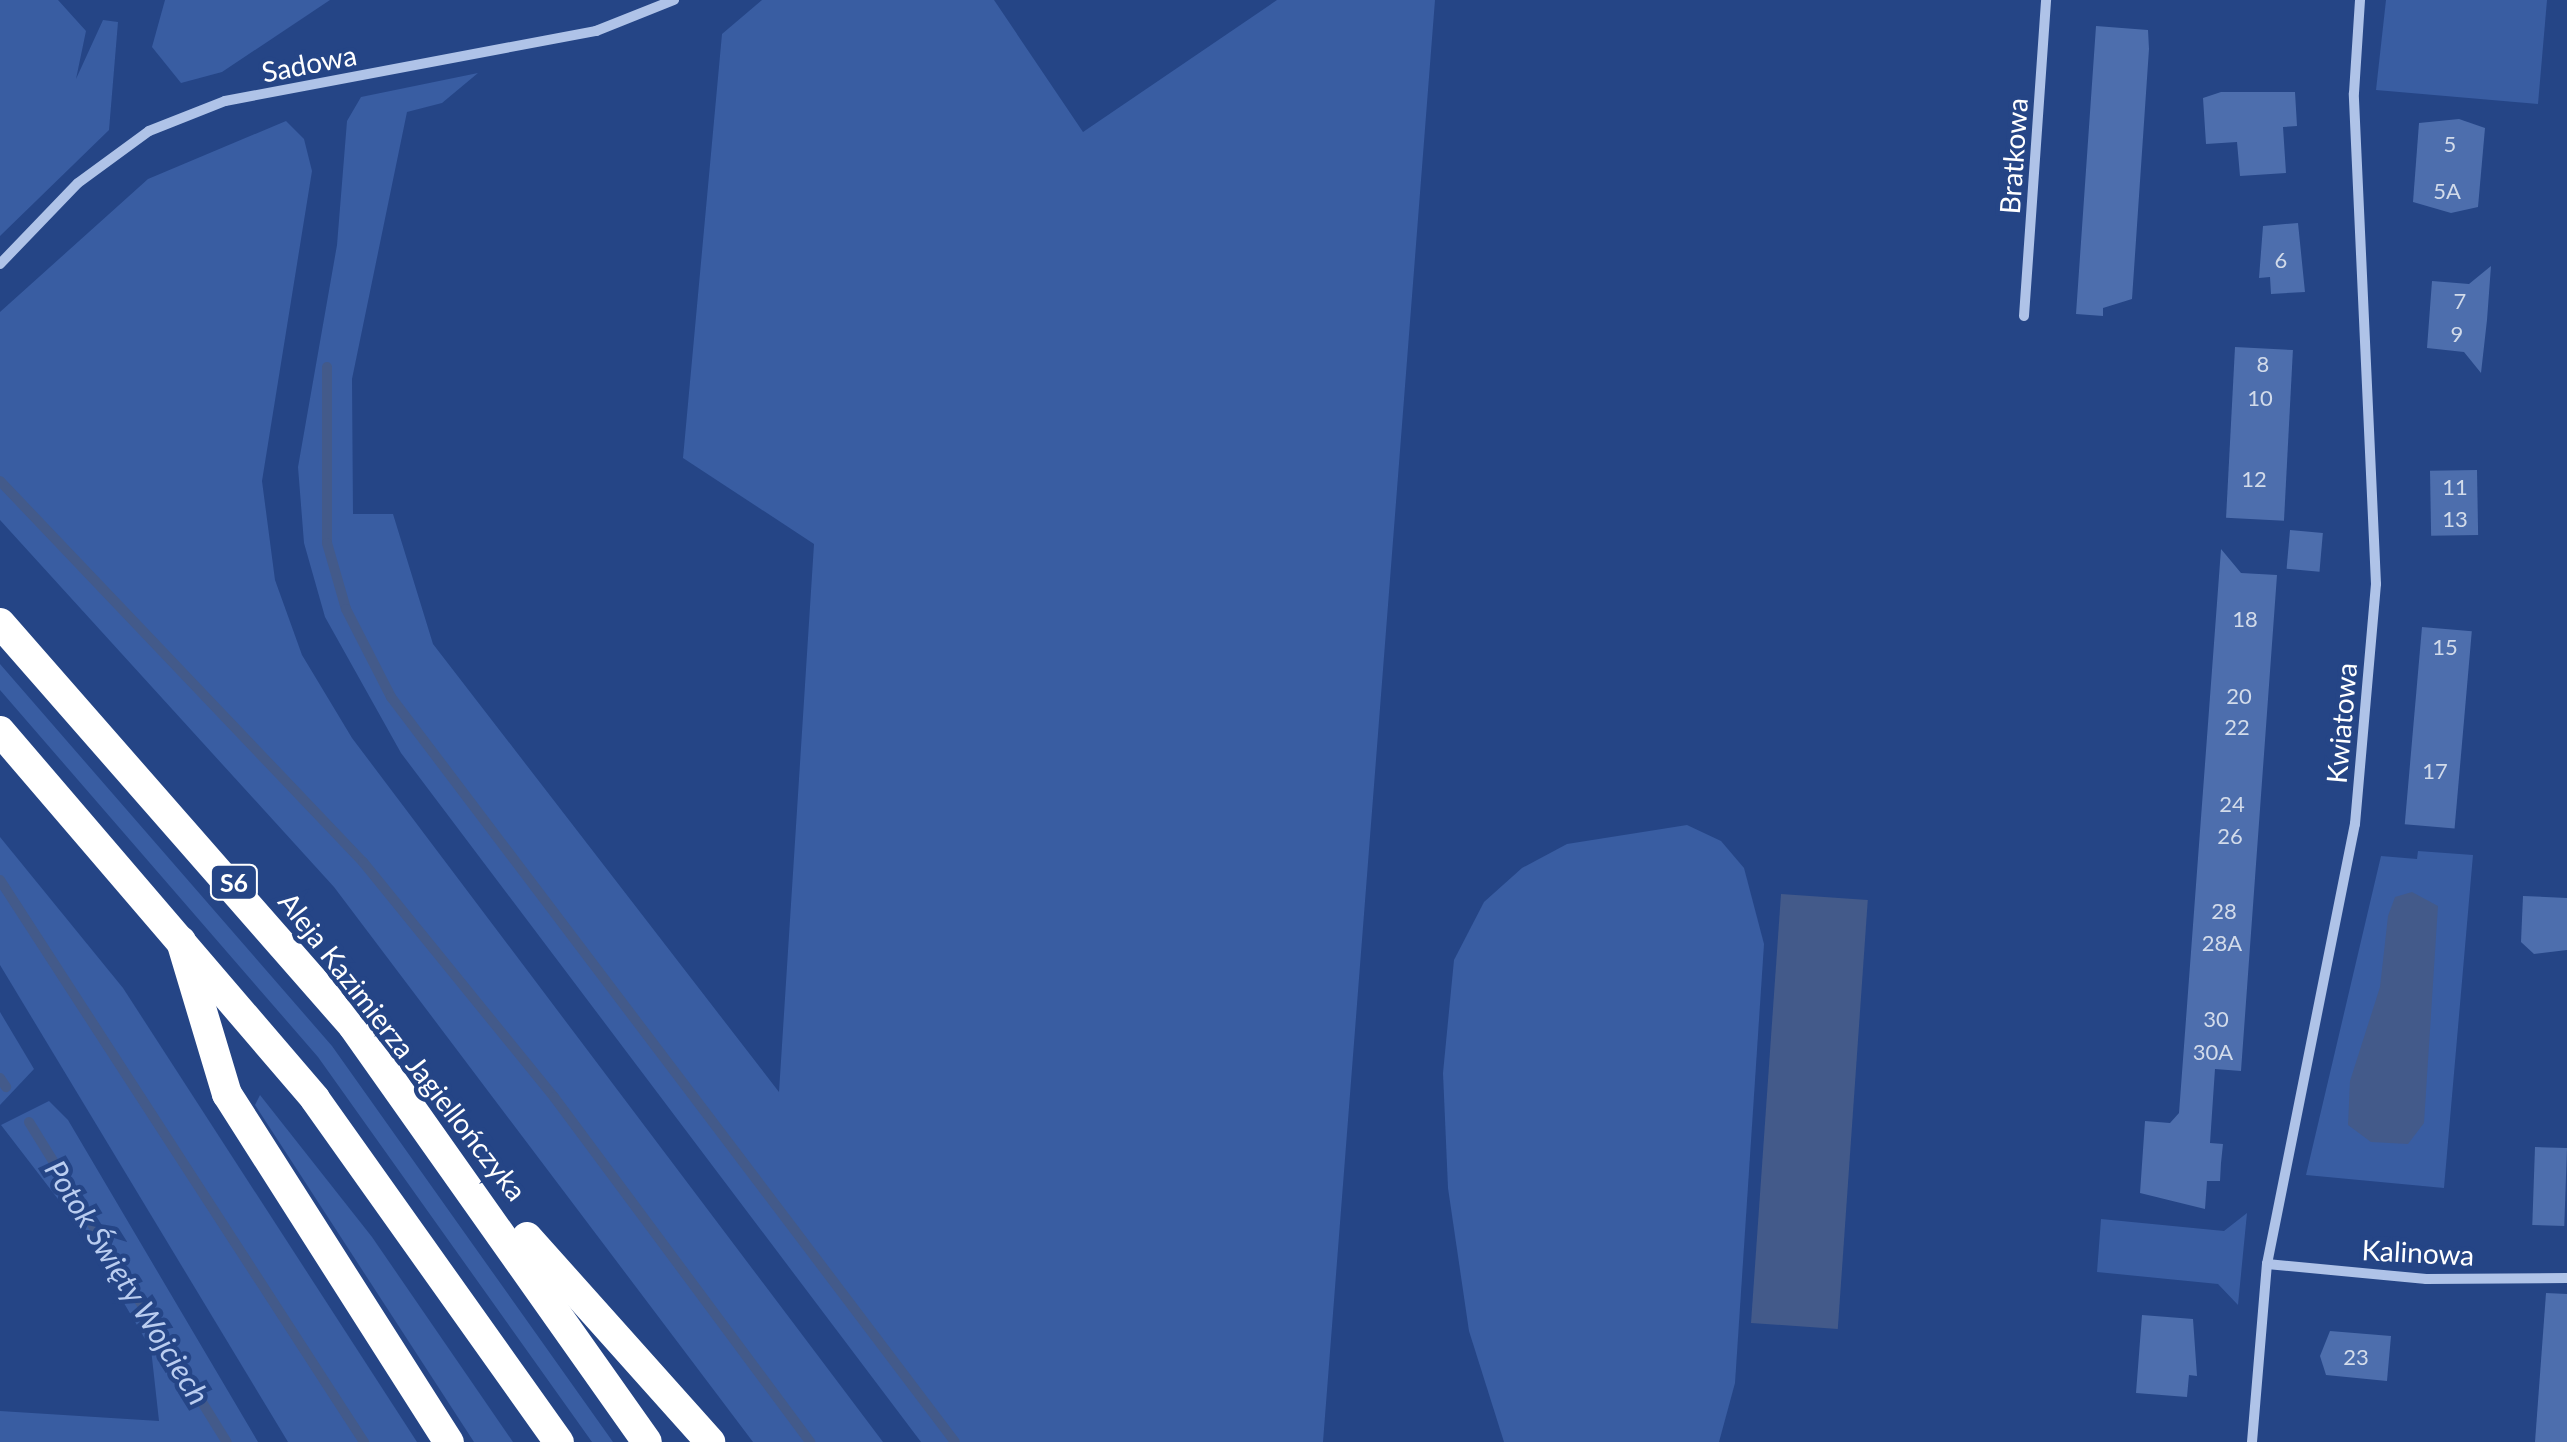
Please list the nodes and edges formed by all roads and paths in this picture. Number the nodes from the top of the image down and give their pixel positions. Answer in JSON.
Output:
{"nodes":[{"id":1,"x":674,"y":0,"type":"edge"},
{"id":2,"x":2046,"y":0,"type":"edge"},
{"id":3,"x":2360,"y":0,"type":"edge"},
{"id":4,"x":0,"y":264,"type":"edge"},
{"id":5,"x":2024,"y":316,"type":"dead end"},
{"id":6,"x":0,"y":623,"type":"edge"},
{"id":7,"x":0,"y":731,"type":"edge"},
{"id":8,"x":177,"y":928,"type":"junction"},
{"id":9,"x":450,"y":1155,"type":"junction"},
{"id":10,"x":2267,"y":1264,"type":"junction"},
{"id":11,"x":2567,"y":1278,"type":"edge"},
{"id":12,"x":450,"y":1442,"type":"edge"},
{"id":13,"x":559,"y":1442,"type":"edge"},
{"id":14,"x":646,"y":1442,"type":"edge"},
{"id":15,"x":710,"y":1442,"type":"edge"},
{"id":16,"x":2252,"y":1442,"type":"edge"}],
"edges":[{"from":1,"to":4,"type":"street","name":"Sadowa"},
{"from":2,"to":5,"type":"street","name":"Bratkowa"},
{"from":3,"to":10,"type":"street","name":"Kwiatowa"},
{"from":6,"to":9,"type":"highway","name":"Aleja Kazimierza Jagiellończyka","number":"S6"},
{"from":7,"to":8,"type":"highway"},
{"from":8,"to":12,"type":"highway"},
{"from":8,"to":13,"type":"highway"},
{"from":9,"to":14,"type":"highway","name":"Aleja Kazimierza Jagiellończyka","number":"S6"},
{"from":9,"to":15,"type":"highway"},
{"from":10,"to":11,"type":"street","name":"Kalinowa"},
{"from":10,"to":16,"type":"street","name":"Kwiatowa"}]}
